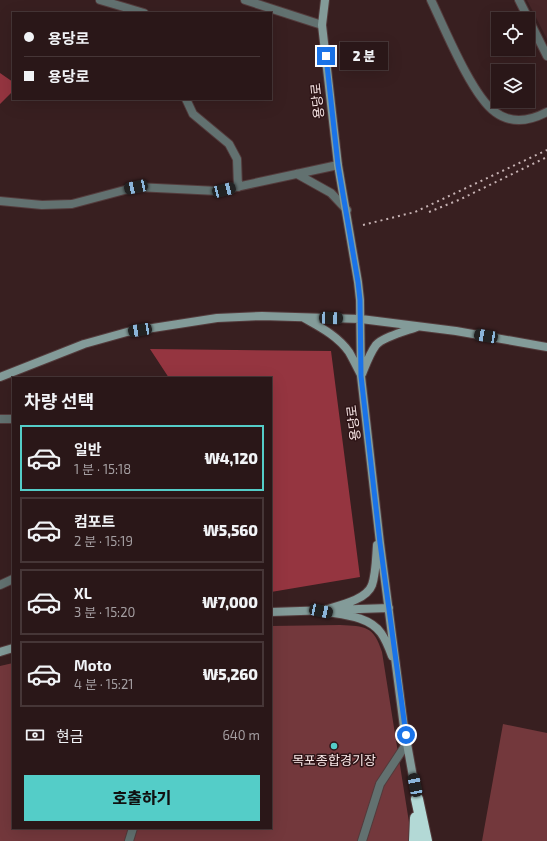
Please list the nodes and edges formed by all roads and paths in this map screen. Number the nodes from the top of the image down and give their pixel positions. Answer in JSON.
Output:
{"nodes":[{"id":1,"x":100,"y":0,"type":"edge"},
{"id":2,"x":245,"y":0,"type":"edge"},
{"id":3,"x":325,"y":0,"type":"edge"},
{"id":4,"x":431,"y":0,"type":"edge"},
{"id":5,"x":519,"y":0,"type":"edge"},
{"id":6,"x":141,"y":12,"type":"edge"},
{"id":7,"x":322,"y":25,"type":"junction"},
{"id":8,"x":547,"y":56,"type":"edge"},
{"id":9,"x":187,"y":100,"type":"edge"},
{"id":10,"x":547,"y":112,"type":"edge"},
{"id":11,"x":338,"y":165,"type":"junction"},
{"id":12,"x":297,"y":174,"type":"junction"},
{"id":13,"x":238,"y":187,"type":"junction"},
{"id":14,"x":0,"y":201,"type":"edge"},
{"id":15,"x":347,"y":210,"type":"junction"},
{"id":16,"x":301,"y":317,"type":"junction"},
{"id":17,"x":361,"y":319,"type":"junction"},
{"id":18,"x":419,"y":326,"type":"junction"},
{"id":19,"x":547,"y":347,"type":"edge"},
{"id":20,"x":361,"y":376,"type":"junction"},
{"id":21,"x":0,"y":377,"type":"edge"},
{"id":22,"x":0,"y":419,"type":"edge"},
{"id":23,"x":12,"y":419,"type":"edge"},
{"id":24,"x":379,"y":532,"type":"junction"},
{"id":25,"x":12,"y":579,"type":"edge"},
{"id":26,"x":0,"y":585,"type":"edge"},
{"id":27,"x":389,"y":608,"type":"junction"},
{"id":28,"x":321,"y":611,"type":"junction"},
{"id":29,"x":272,"y":612,"type":"edge"},
{"id":30,"x":12,"y":648,"type":"edge"},
{"id":31,"x":0,"y":652,"type":"edge"},
{"id":32,"x":397,"y":669,"type":"junction"},
{"id":33,"x":407,"y":743,"type":"junction"},
{"id":34,"x":417,"y":799,"type":"junction"},
{"id":35,"x":133,"y":829,"type":"edge"},
{"id":36,"x":129,"y":841,"type":"edge"},
{"id":37,"x":362,"y":841,"type":"edge"},
{"id":38,"x":415,"y":841,"type":"edge"},
{"id":39,"x":426,"y":841,"type":"edge"}],
"edges":[{"from":1,"to":6,"type":"street"},
{"from":2,"to":7,"type":"street"},
{"from":3,"to":7,"type":"street","name":"용당로"},
{"from":4,"to":10,"type":"street"},
{"from":5,"to":8,"type":"street"},
{"from":7,"to":11,"type":"street","name":"용당로"},
{"from":9,"to":13,"type":"street"},
{"from":11,"to":12,"type":"street"},
{"from":11,"to":15,"type":"street","name":"용당로"},
{"from":12,"to":13,"type":"street"},
{"from":12,"to":15,"type":"street"},
{"from":13,"to":14,"type":"street"},
{"from":15,"to":17,"type":"street","name":"용당로"},
{"from":16,"to":17,"type":"street"},
{"from":16,"to":20,"type":"street"},
{"from":16,"to":21,"type":"street"},
{"from":17,"to":18,"type":"street"},
{"from":17,"to":20,"type":"street","name":"용당로"},
{"from":18,"to":19,"type":"street"},
{"from":18,"to":20,"type":"street"},
{"from":20,"to":24,"type":"street","name":"용당로"},
{"from":22,"to":23,"type":"street"},
{"from":24,"to":27,"type":"street","name":"용당로"},
{"from":24,"to":28,"type":"street"},
{"from":25,"to":26,"type":"street"},
{"from":27,"to":28,"type":"street"},
{"from":27,"to":32,"type":"street","name":"용당로"},
{"from":28,"to":29,"type":"street"},
{"from":28,"to":32,"type":"street"},
{"from":30,"to":31,"type":"street"},
{"from":32,"to":33,"type":"street","name":"용당로"},
{"from":33,"to":34,"type":"street","name":"용당로"},
{"from":33,"to":37,"type":"street"},
{"from":34,"to":38,"type":"highway"},
{"from":34,"to":39,"type":"highway","name":"용당로"},
{"from":35,"to":36,"type":"street"}]}
